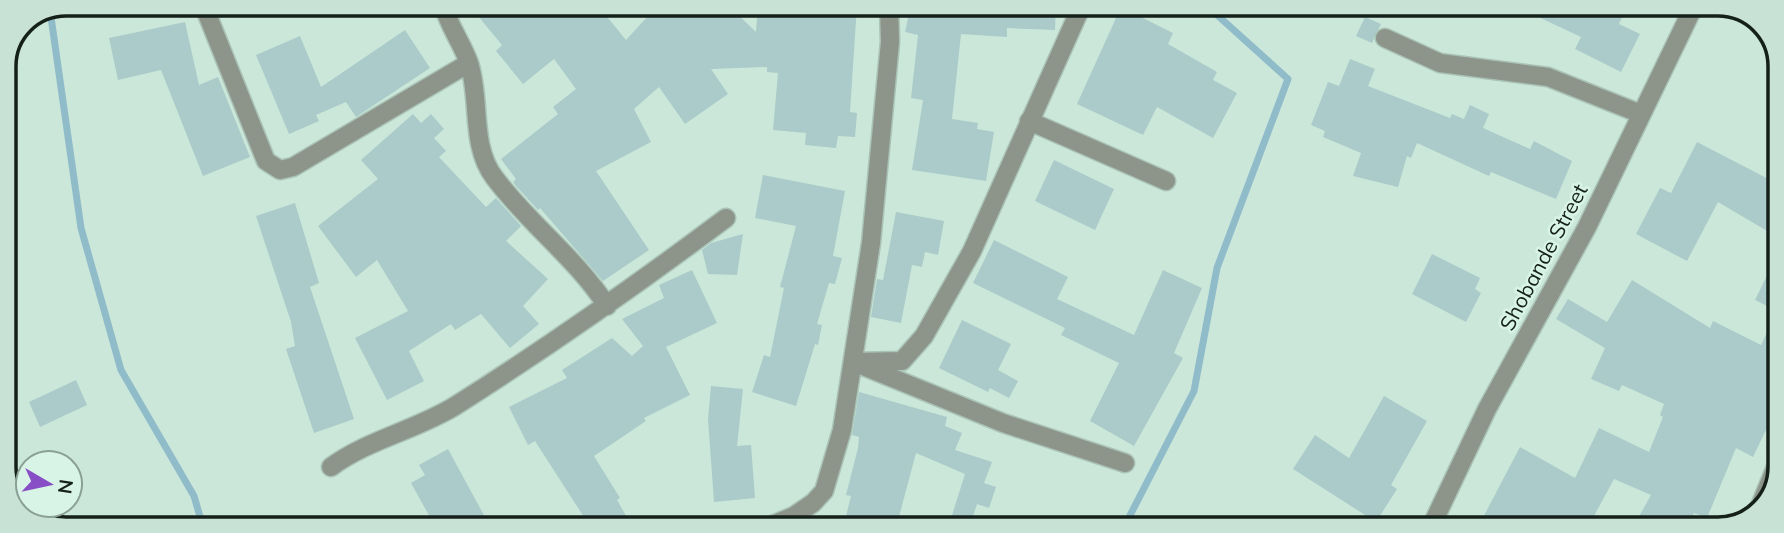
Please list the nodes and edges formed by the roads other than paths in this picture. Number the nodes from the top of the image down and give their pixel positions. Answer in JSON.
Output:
{"nodes":[{"id":1,"x":208,"y":16,"type":"edge"},
{"id":2,"x":448,"y":16,"type":"edge"},
{"id":3,"x":889,"y":16,"type":"edge"},
{"id":4,"x":1078,"y":16,"type":"edge"},
{"id":5,"x":1689,"y":16,"type":"edge"},
{"id":6,"x":1385,"y":38,"type":"dead end"},
{"id":7,"x":469,"y":63,"type":"junction"},
{"id":8,"x":1641,"y":114,"type":"junction"},
{"id":9,"x":1029,"y":121,"type":"junction"},
{"id":10,"x":1166,"y":181,"type":"dead end"},
{"id":11,"x":726,"y":218,"type":"dead end"},
{"id":12,"x":607,"y":306,"type":"junction"},
{"id":13,"x":853,"y":362,"type":"junction"},
{"id":14,"x":1125,"y":463,"type":"dead end"},
{"id":15,"x":331,"y":467,"type":"dead end"},
{"id":16,"x":792,"y":517,"type":"edge"},
{"id":17,"x":1436,"y":517,"type":"edge"}],
"edges":[{"from":1,"to":7,"type":"street"},
{"from":2,"to":7,"type":"street"},
{"from":3,"to":13,"type":"street"},
{"from":4,"to":9,"type":"street"},
{"from":5,"to":8,"type":"street","name":"Shobande Street"},
{"from":6,"to":8,"type":"street"},
{"from":7,"to":12,"type":"street"},
{"from":8,"to":17,"type":"street","name":"Shobande Street"},
{"from":9,"to":10,"type":"street"},
{"from":9,"to":13,"type":"street"},
{"from":11,"to":12,"type":"street"},
{"from":12,"to":15,"type":"street"},
{"from":13,"to":14,"type":"street"},
{"from":13,"to":16,"type":"street"}]}
